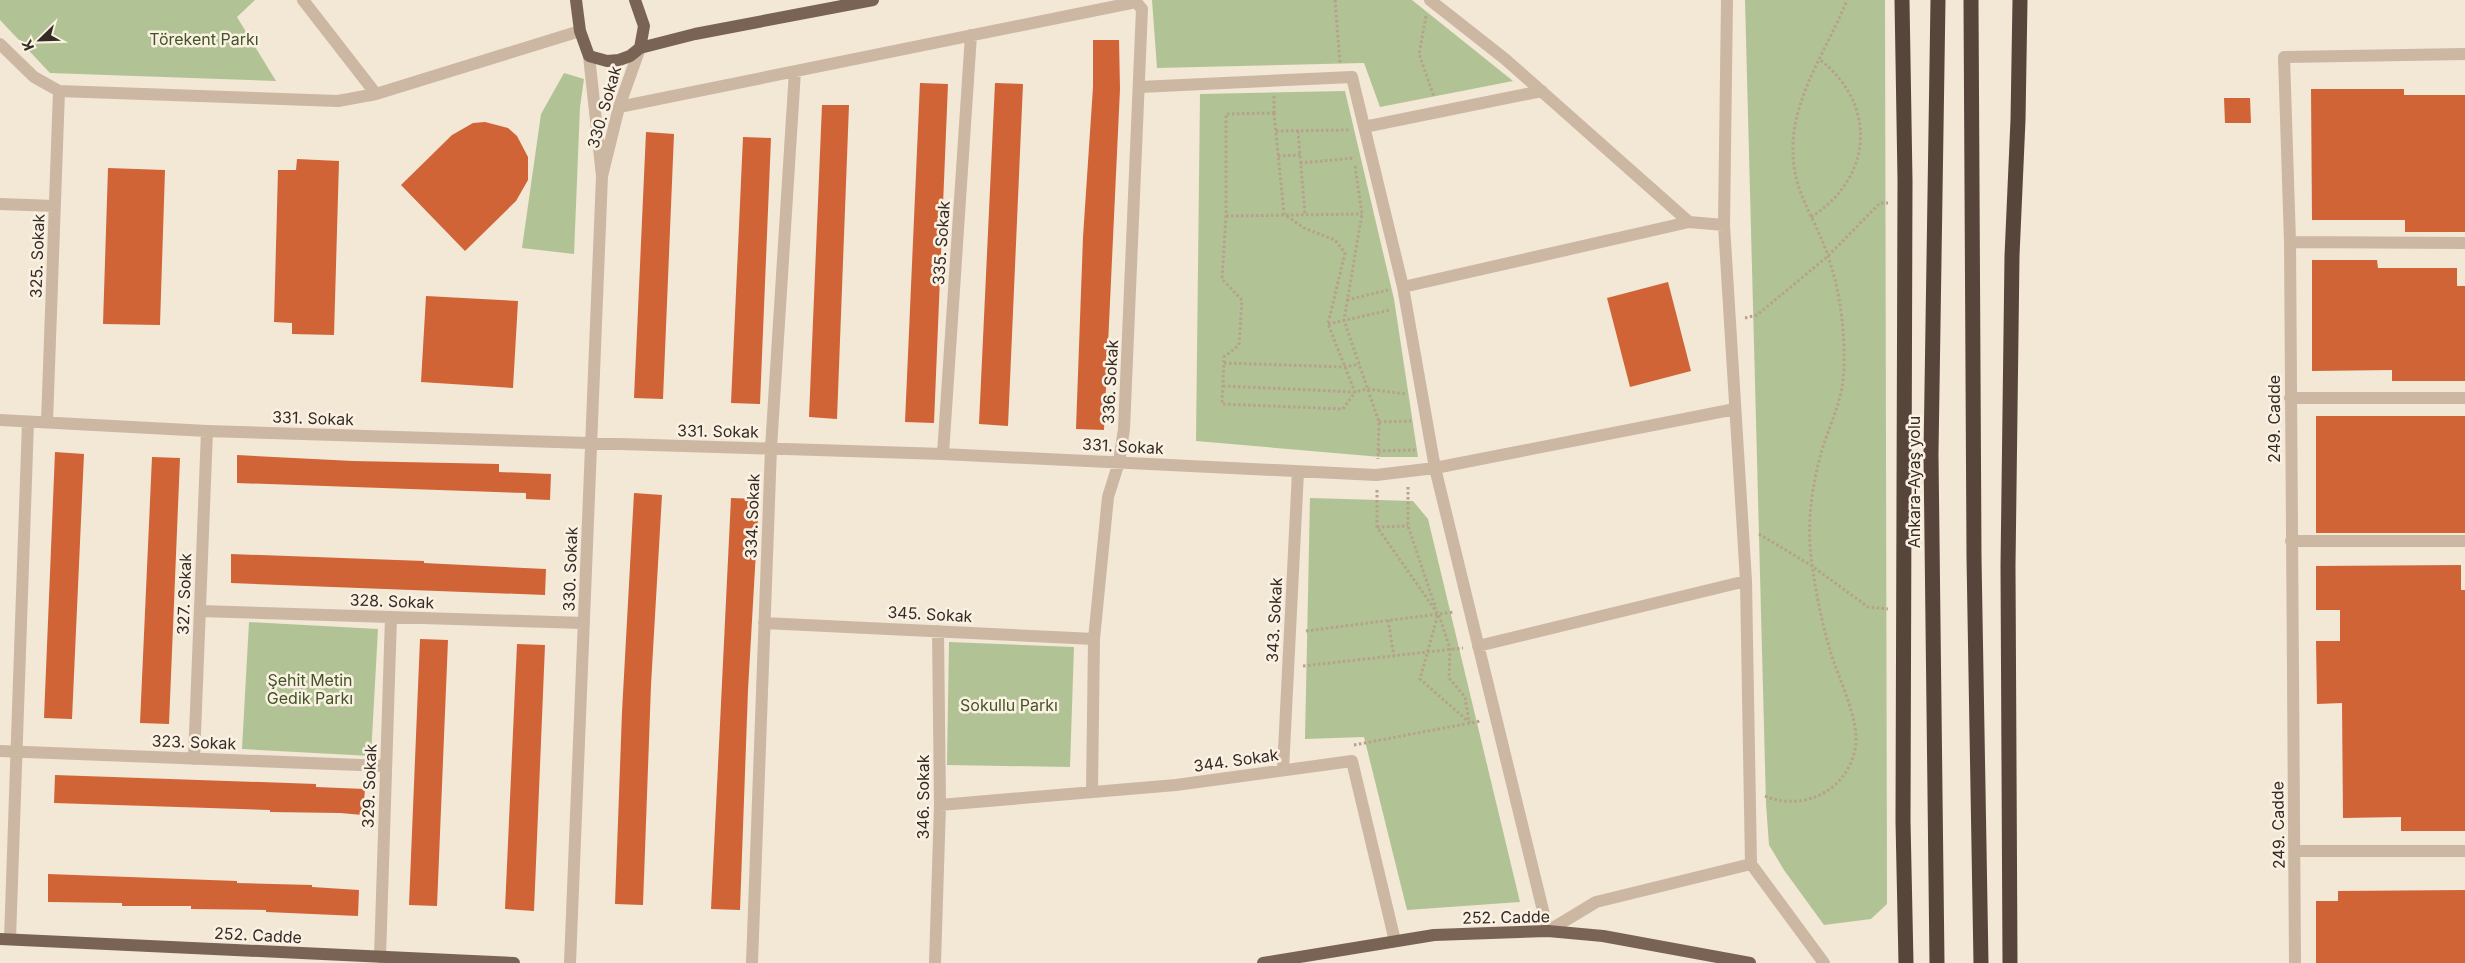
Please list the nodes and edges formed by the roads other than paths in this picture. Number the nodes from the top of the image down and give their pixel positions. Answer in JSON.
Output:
{"nodes":[{"id":1,"x":303,"y":0,"type":"edge"},
{"id":2,"x":635,"y":0,"type":"edge"},
{"id":3,"x":873,"y":0,"type":"edge"},
{"id":4,"x":1727,"y":0,"type":"edge"},
{"id":5,"x":1902,"y":0,"type":"edge"},
{"id":6,"x":1938,"y":0,"type":"edge"},
{"id":7,"x":1971,"y":0,"type":"edge"},
{"id":8,"x":2020,"y":0,"type":"edge"},
{"id":9,"x":578,"y":1,"type":"edge"},
{"id":10,"x":1429,"y":4,"type":"edge"},
{"id":11,"x":580,"y":31,"type":"junction"},
{"id":12,"x":971,"y":36,"type":"junction"},
{"id":13,"x":0,"y":44,"type":"edge"},
{"id":14,"x":640,"y":48,"type":"junction"},
{"id":15,"x":2465,"y":54,"type":"edge"},
{"id":16,"x":589,"y":56,"type":"junction"},
{"id":17,"x":796,"y":71,"type":"junction"},
{"id":18,"x":1140,"y":87,"type":"junction"},
{"id":19,"x":1542,"y":90,"type":"junction"},
{"id":20,"x":59,"y":91,"type":"junction"},
{"id":21,"x":376,"y":94,"type":"junction"},
{"id":22,"x":619,"y":107,"type":"junction"},
{"id":23,"x":1364,"y":127,"type":"junction"},
{"id":24,"x":602,"y":176,"type":"junction"},
{"id":25,"x":0,"y":204,"type":"edge"},
{"id":26,"x":55,"y":206,"type":"junction"},
{"id":27,"x":1689,"y":222,"type":"junction"},
{"id":28,"x":1724,"y":225,"type":"junction"},
{"id":29,"x":2290,"y":242,"type":"junction"},
{"id":30,"x":2465,"y":243,"type":"edge"},
{"id":31,"x":1403,"y":287,"type":"junction"},
{"id":32,"x":2290,"y":398,"type":"junction"},
{"id":33,"x":2465,"y":398,"type":"edge"},
{"id":34,"x":1736,"y":409,"type":"junction"},
{"id":35,"x":0,"y":420,"type":"edge"},
{"id":36,"x":28,"y":422,"type":"junction"},
{"id":37,"x":47,"y":422,"type":"junction"},
{"id":38,"x":207,"y":431,"type":"junction"},
{"id":39,"x":591,"y":444,"type":"junction"},
{"id":40,"x":771,"y":448,"type":"junction"},
{"id":41,"x":943,"y":454,"type":"junction"},
{"id":42,"x":1119,"y":462,"type":"junction"},
{"id":43,"x":1434,"y":468,"type":"junction"},
{"id":44,"x":1298,"y":472,"type":"junction"},
{"id":45,"x":2291,"y":541,"type":"junction"},
{"id":46,"x":2465,"y":541,"type":"edge"},
{"id":47,"x":1746,"y":581,"type":"junction"},
{"id":48,"x":200,"y":611,"type":"junction"},
{"id":49,"x":391,"y":617,"type":"junction"},
{"id":50,"x":584,"y":623,"type":"junction"},
{"id":51,"x":764,"y":623,"type":"junction"},
{"id":52,"x":938,"y":631,"type":"junction"},
{"id":53,"x":1094,"y":639,"type":"junction"},
{"id":54,"x":1478,"y":646,"type":"junction"},
{"id":55,"x":0,"y":751,"type":"edge"},
{"id":56,"x":16,"y":751,"type":"junction"},
{"id":57,"x":194,"y":759,"type":"junction"},
{"id":58,"x":386,"y":766,"type":"junction"},
{"id":59,"x":1283,"y":770,"type":"junction"},
{"id":60,"x":1092,"y":791,"type":"junction"},
{"id":61,"x":940,"y":805,"type":"junction"},
{"id":62,"x":2295,"y":851,"type":"junction"},
{"id":63,"x":2465,"y":851,"type":"edge"},
{"id":64,"x":1751,"y":864,"type":"junction"},
{"id":65,"x":1548,"y":931,"type":"junction"},
{"id":66,"x":5,"y":939,"type":"edge"},
{"id":67,"x":1395,"y":941,"type":"junction"},
{"id":68,"x":380,"y":957,"type":"junction"},
{"id":69,"x":1270,"y":962,"type":"edge"},
{"id":70,"x":1904,"y":962,"type":"edge"},
{"id":71,"x":514,"y":963,"type":"edge"},
{"id":72,"x":570,"y":963,"type":"edge"},
{"id":73,"x":752,"y":963,"type":"edge"},
{"id":74,"x":934,"y":963,"type":"edge"},
{"id":75,"x":1750,"y":963,"type":"edge"},
{"id":76,"x":1824,"y":963,"type":"edge"},
{"id":77,"x":1937,"y":963,"type":"edge"},
{"id":78,"x":1981,"y":963,"type":"edge"},
{"id":79,"x":2010,"y":963,"type":"edge"},
{"id":80,"x":2295,"y":963,"type":"edge"}],
"edges":[{"from":1,"to":21,"type":"street"},
{"from":2,"to":14,"type":"main road"},
{"from":3,"to":14,"type":"main road"},
{"from":4,"to":28,"type":"street"},
{"from":5,"to":70,"type":"highway"},
{"from":6,"to":77,"type":"highway","name":"Ankara-Ayaş yolu"},
{"from":7,"to":78,"type":"highway"},
{"from":8,"to":79,"type":"highway"},
{"from":9,"to":11,"type":"main road"},
{"from":10,"to":19,"type":"street"},
{"from":11,"to":16,"type":"main road"},
{"from":11,"to":21,"type":"street"},
{"from":12,"to":17,"type":"street"},
{"from":12,"to":18,"type":"street","name":"336. Sokak"},
{"from":12,"to":41,"type":"street","name":"335. Sokak"},
{"from":13,"to":20,"type":"street"},
{"from":14,"to":16,"type":"main road"},
{"from":14,"to":22,"type":"street","name":"330. Sokak"},
{"from":15,"to":29,"type":"street","name":"249. Cadde"},
{"from":16,"to":24,"type":"street","name":"330. Sokak"},
{"from":17,"to":22,"type":"street"},
{"from":17,"to":40,"type":"street","name":"334. Sokak"},
{"from":18,"to":23,"type":"street"},
{"from":18,"to":42,"type":"street","name":"336. Sokak"},
{"from":19,"to":23,"type":"street"},
{"from":19,"to":27,"type":"street"},
{"from":20,"to":21,"type":"street"},
{"from":20,"to":26,"type":"street","name":"325. Sokak"},
{"from":22,"to":24,"type":"street","name":"330. Sokak"},
{"from":23,"to":31,"type":"street"},
{"from":24,"to":39,"type":"street","name":"330. Sokak"},
{"from":25,"to":26,"type":"street"},
{"from":26,"to":37,"type":"street","name":"325. Sokak"},
{"from":27,"to":28,"type":"street"},
{"from":27,"to":31,"type":"street"},
{"from":28,"to":34,"type":"street"},
{"from":29,"to":30,"type":"street"},
{"from":29,"to":32,"type":"street","name":"249. Cadde"},
{"from":31,"to":43,"type":"street"},
{"from":32,"to":33,"type":"street"},
{"from":32,"to":45,"type":"street","name":"249. Cadde"},
{"from":34,"to":43,"type":"street","name":"331. Sokak"},
{"from":34,"to":47,"type":"street"},
{"from":35,"to":36,"type":"street","name":"331. Sokak"},
{"from":36,"to":37,"type":"street","name":"331. Sokak"},
{"from":36,"to":56,"type":"street"},
{"from":37,"to":38,"type":"street","name":"331. Sokak"},
{"from":38,"to":39,"type":"street","name":"331. Sokak"},
{"from":38,"to":48,"type":"street","name":"327. Sokak"},
{"from":39,"to":40,"type":"street","name":"331. Sokak"},
{"from":39,"to":50,"type":"street","name":"330. Sokak"},
{"from":40,"to":41,"type":"street","name":"331. Sokak"},
{"from":40,"to":51,"type":"street","name":"334. Sokak"},
{"from":41,"to":42,"type":"street","name":"331. Sokak"},
{"from":42,"to":44,"type":"street","name":"331. Sokak"},
{"from":42,"to":53,"type":"street","name":"336. Sokak"},
{"from":43,"to":44,"type":"street","name":"331. Sokak"},
{"from":43,"to":54,"type":"street"},
{"from":44,"to":59,"type":"street","name":"343. Sokak"},
{"from":45,"to":46,"type":"street"},
{"from":45,"to":62,"type":"street","name":"249. Cadde"},
{"from":47,"to":54,"type":"street"},
{"from":47,"to":64,"type":"street"},
{"from":48,"to":49,"type":"street","name":"328. Sokak"},
{"from":48,"to":57,"type":"street","name":"327. Sokak"},
{"from":49,"to":50,"type":"street","name":"328. Sokak"},
{"from":49,"to":58,"type":"street","name":"329. Sokak"},
{"from":50,"to":72,"type":"street","name":"330. Sokak"},
{"from":51,"to":52,"type":"street","name":"345. Sokak"},
{"from":51,"to":73,"type":"street","name":"334. Sokak"},
{"from":52,"to":53,"type":"street","name":"345. Sokak"},
{"from":52,"to":61,"type":"street","name":"346. Sokak"},
{"from":53,"to":60,"type":"street","name":"336. Sokak"},
{"from":54,"to":65,"type":"street"},
{"from":55,"to":56,"type":"street","name":"323. Sokak"},
{"from":56,"to":57,"type":"street","name":"323. Sokak"},
{"from":56,"to":66,"type":"street"},
{"from":57,"to":58,"type":"street","name":"323. Sokak"},
{"from":58,"to":68,"type":"street","name":"329. Sokak"},
{"from":59,"to":60,"type":"street","name":"344. Sokak"},
{"from":59,"to":67,"type":"street","name":"344. Sokak"},
{"from":60,"to":61,"type":"street","name":"344. Sokak"},
{"from":61,"to":74,"type":"street","name":"346. Sokak"},
{"from":62,"to":63,"type":"street"},
{"from":62,"to":80,"type":"street","name":"249. Cadde"},
{"from":64,"to":65,"type":"street"},
{"from":64,"to":76,"type":"street"},
{"from":65,"to":67,"type":"main road","name":"252. Cadde"},
{"from":65,"to":75,"type":"main road","name":"252. Cadde"},
{"from":66,"to":68,"type":"main road","name":"252. Cadde"},
{"from":67,"to":69,"type":"main road","name":"252. Cadde"},
{"from":68,"to":71,"type":"main road","name":"252. Cadde"}]}
